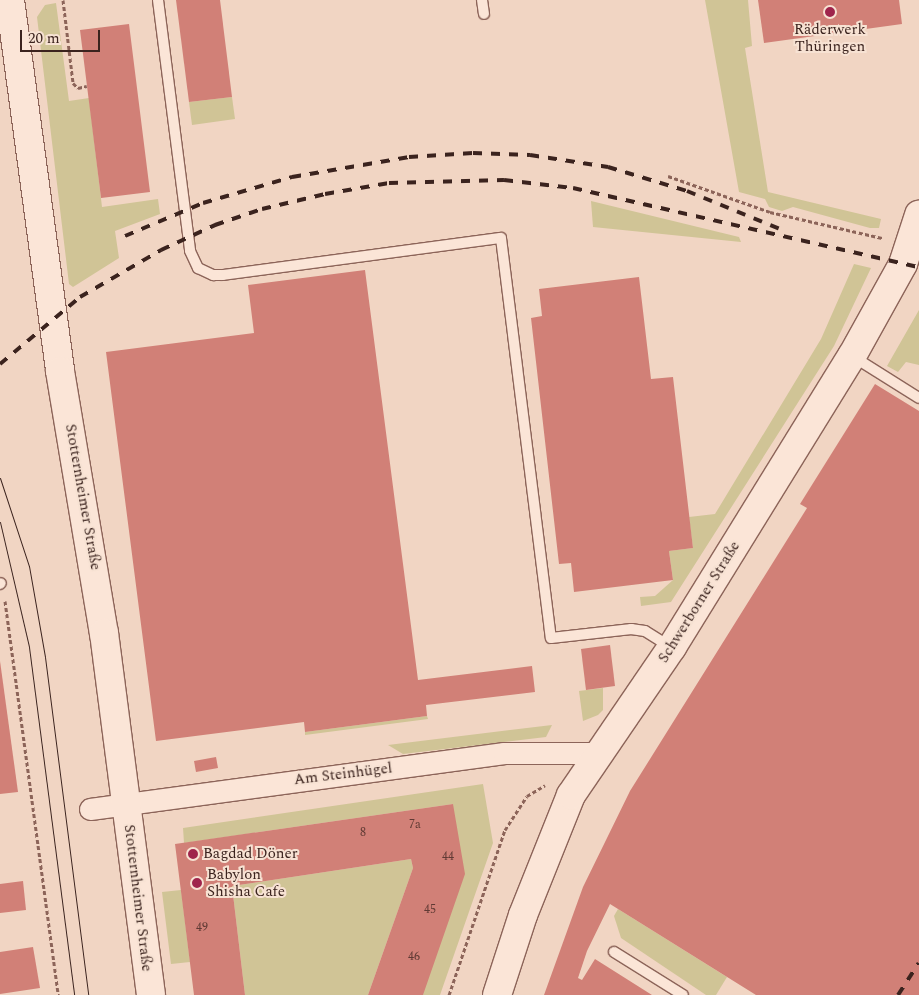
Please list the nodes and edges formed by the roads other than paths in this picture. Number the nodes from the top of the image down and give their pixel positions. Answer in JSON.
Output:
{"nodes":[{"id":1,"x":10,"y":0,"type":"edge"},
{"id":2,"x":158,"y":0,"type":"edge"},
{"id":3,"x":482,"y":0,"type":"edge"},
{"id":4,"x":484,"y":14,"type":"dead end"},
{"id":5,"x":919,"y":215,"type":"edge"},
{"id":6,"x":852,"y":356,"type":"junction"},
{"id":7,"x":919,"y":398,"type":"edge"},
{"id":8,"x":672,"y":647,"type":"junction"},
{"id":9,"x":597,"y":753,"type":"junction"},
{"id":10,"x":126,"y":805,"type":"junction"},
{"id":11,"x":90,"y":809,"type":"dead end"},
{"id":12,"x":614,"y":952,"type":"dead end"},
{"id":13,"x":151,"y":995,"type":"edge"},
{"id":14,"x":496,"y":995,"type":"edge"},
{"id":15,"x":683,"y":995,"type":"edge"}],
"edges":[{"from":1,"to":10,"type":"main road","name":"Stotternheimer Straße"},
{"from":2,"to":8,"type":"lane"},
{"from":3,"to":4,"type":"lane"},
{"from":5,"to":6,"type":"main road","name":"Schwerborner Straße"},
{"from":6,"to":7,"type":"lane"},
{"from":6,"to":8,"type":"main road","name":"Schwerborner Straße"},
{"from":8,"to":9,"type":"main road","name":"Schwerborner Straße"},
{"from":9,"to":10,"type":"street","name":"Am Steinhügel"},
{"from":9,"to":14,"type":"main road","name":"Schwerborner Straße"},
{"from":10,"to":11,"type":"street","name":"Am Steinhügel"},
{"from":10,"to":13,"type":"main road","name":"Stotternheimer Straße"},
{"from":12,"to":15,"type":"lane"}]}
